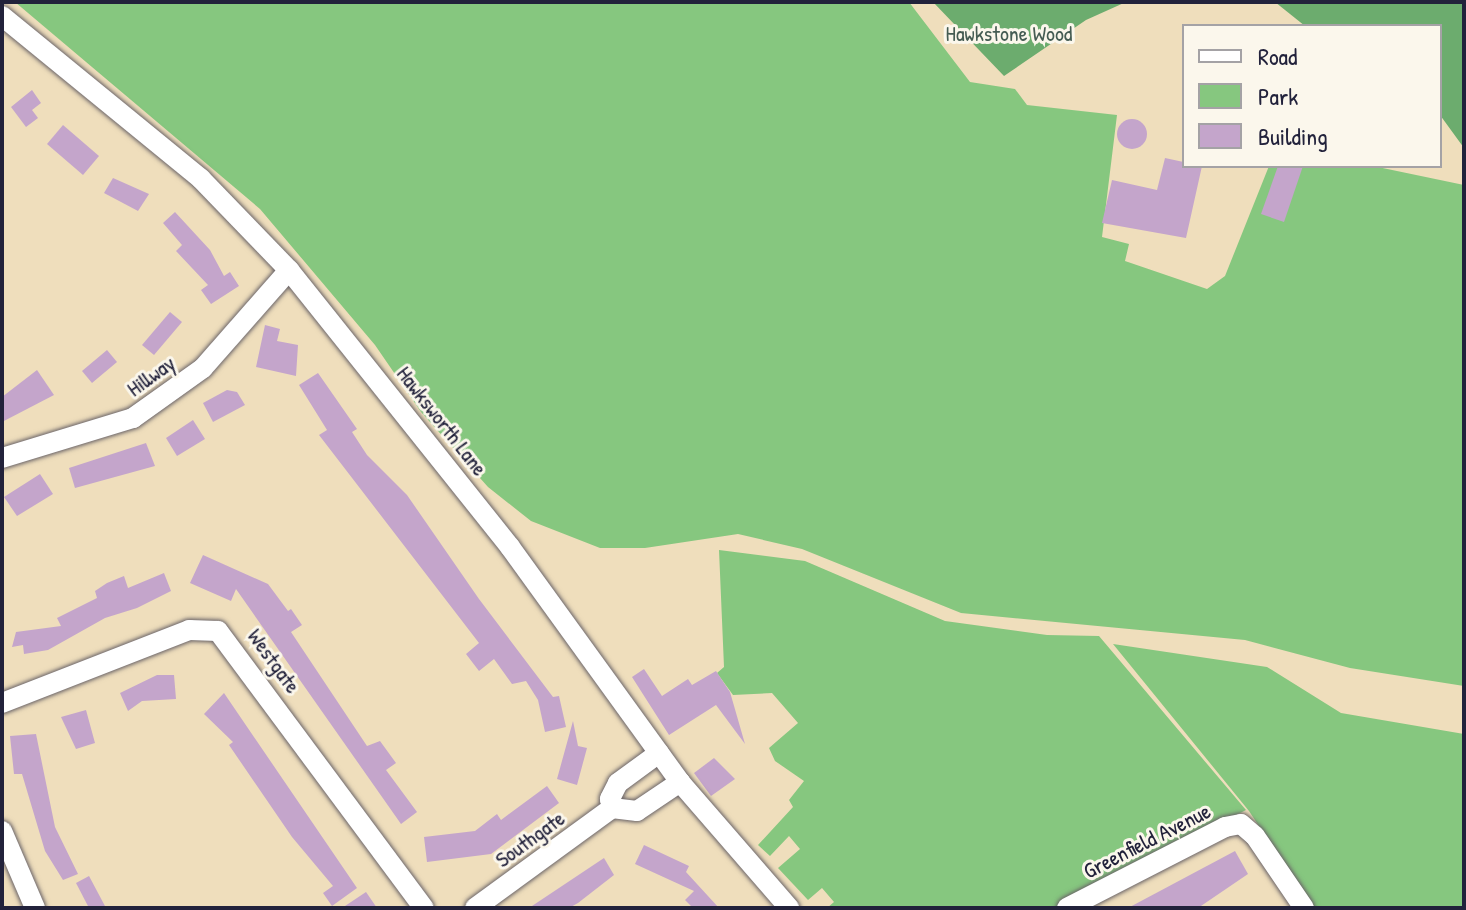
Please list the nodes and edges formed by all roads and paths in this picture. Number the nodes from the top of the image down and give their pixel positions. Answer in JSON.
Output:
{"nodes":[{"id":1,"x":2,"y":16,"type":"edge"},
{"id":2,"x":289,"y":270,"type":"junction"},
{"id":3,"x":2,"y":458,"type":"edge"},
{"id":4,"x":2,"y":703,"type":"edge"},
{"id":5,"x":659,"y":753,"type":"junction"},
{"id":6,"x":680,"y":782,"type":"junction"},
{"id":7,"x":612,"y":808,"type":"junction"},
{"id":8,"x":2,"y":831,"type":"edge"},
{"id":9,"x":8,"y":866,"type":"edge"},
{"id":10,"x":35,"y":908,"type":"edge"},
{"id":11,"x":424,"y":908,"type":"edge"},
{"id":12,"x":475,"y":908,"type":"edge"},
{"id":13,"x":789,"y":908,"type":"edge"},
{"id":14,"x":1067,"y":908,"type":"edge"},
{"id":15,"x":1304,"y":908,"type":"edge"}],
"edges":[{"from":1,"to":2,"type":"street","name":"Hawksworth Lane"},
{"from":2,"to":3,"type":"street","name":"Hillway"},
{"from":2,"to":5,"type":"street","name":"Hawksworth Lane"},
{"from":4,"to":11,"type":"street","name":"Westgate"},
{"from":5,"to":6,"type":"street","name":"Hawksworth Lane"},
{"from":5,"to":7,"type":"street","name":"Southgate"},
{"from":6,"to":7,"type":"street","name":"Southgate"},
{"from":6,"to":13,"type":"street","name":"Hawksworth Lane"},
{"from":7,"to":12,"type":"street","name":"Southgate"},
{"from":8,"to":9,"type":"street"},
{"from":9,"to":10,"type":"street"},
{"from":14,"to":15,"type":"street","name":"Greenfield Avenue"}]}
